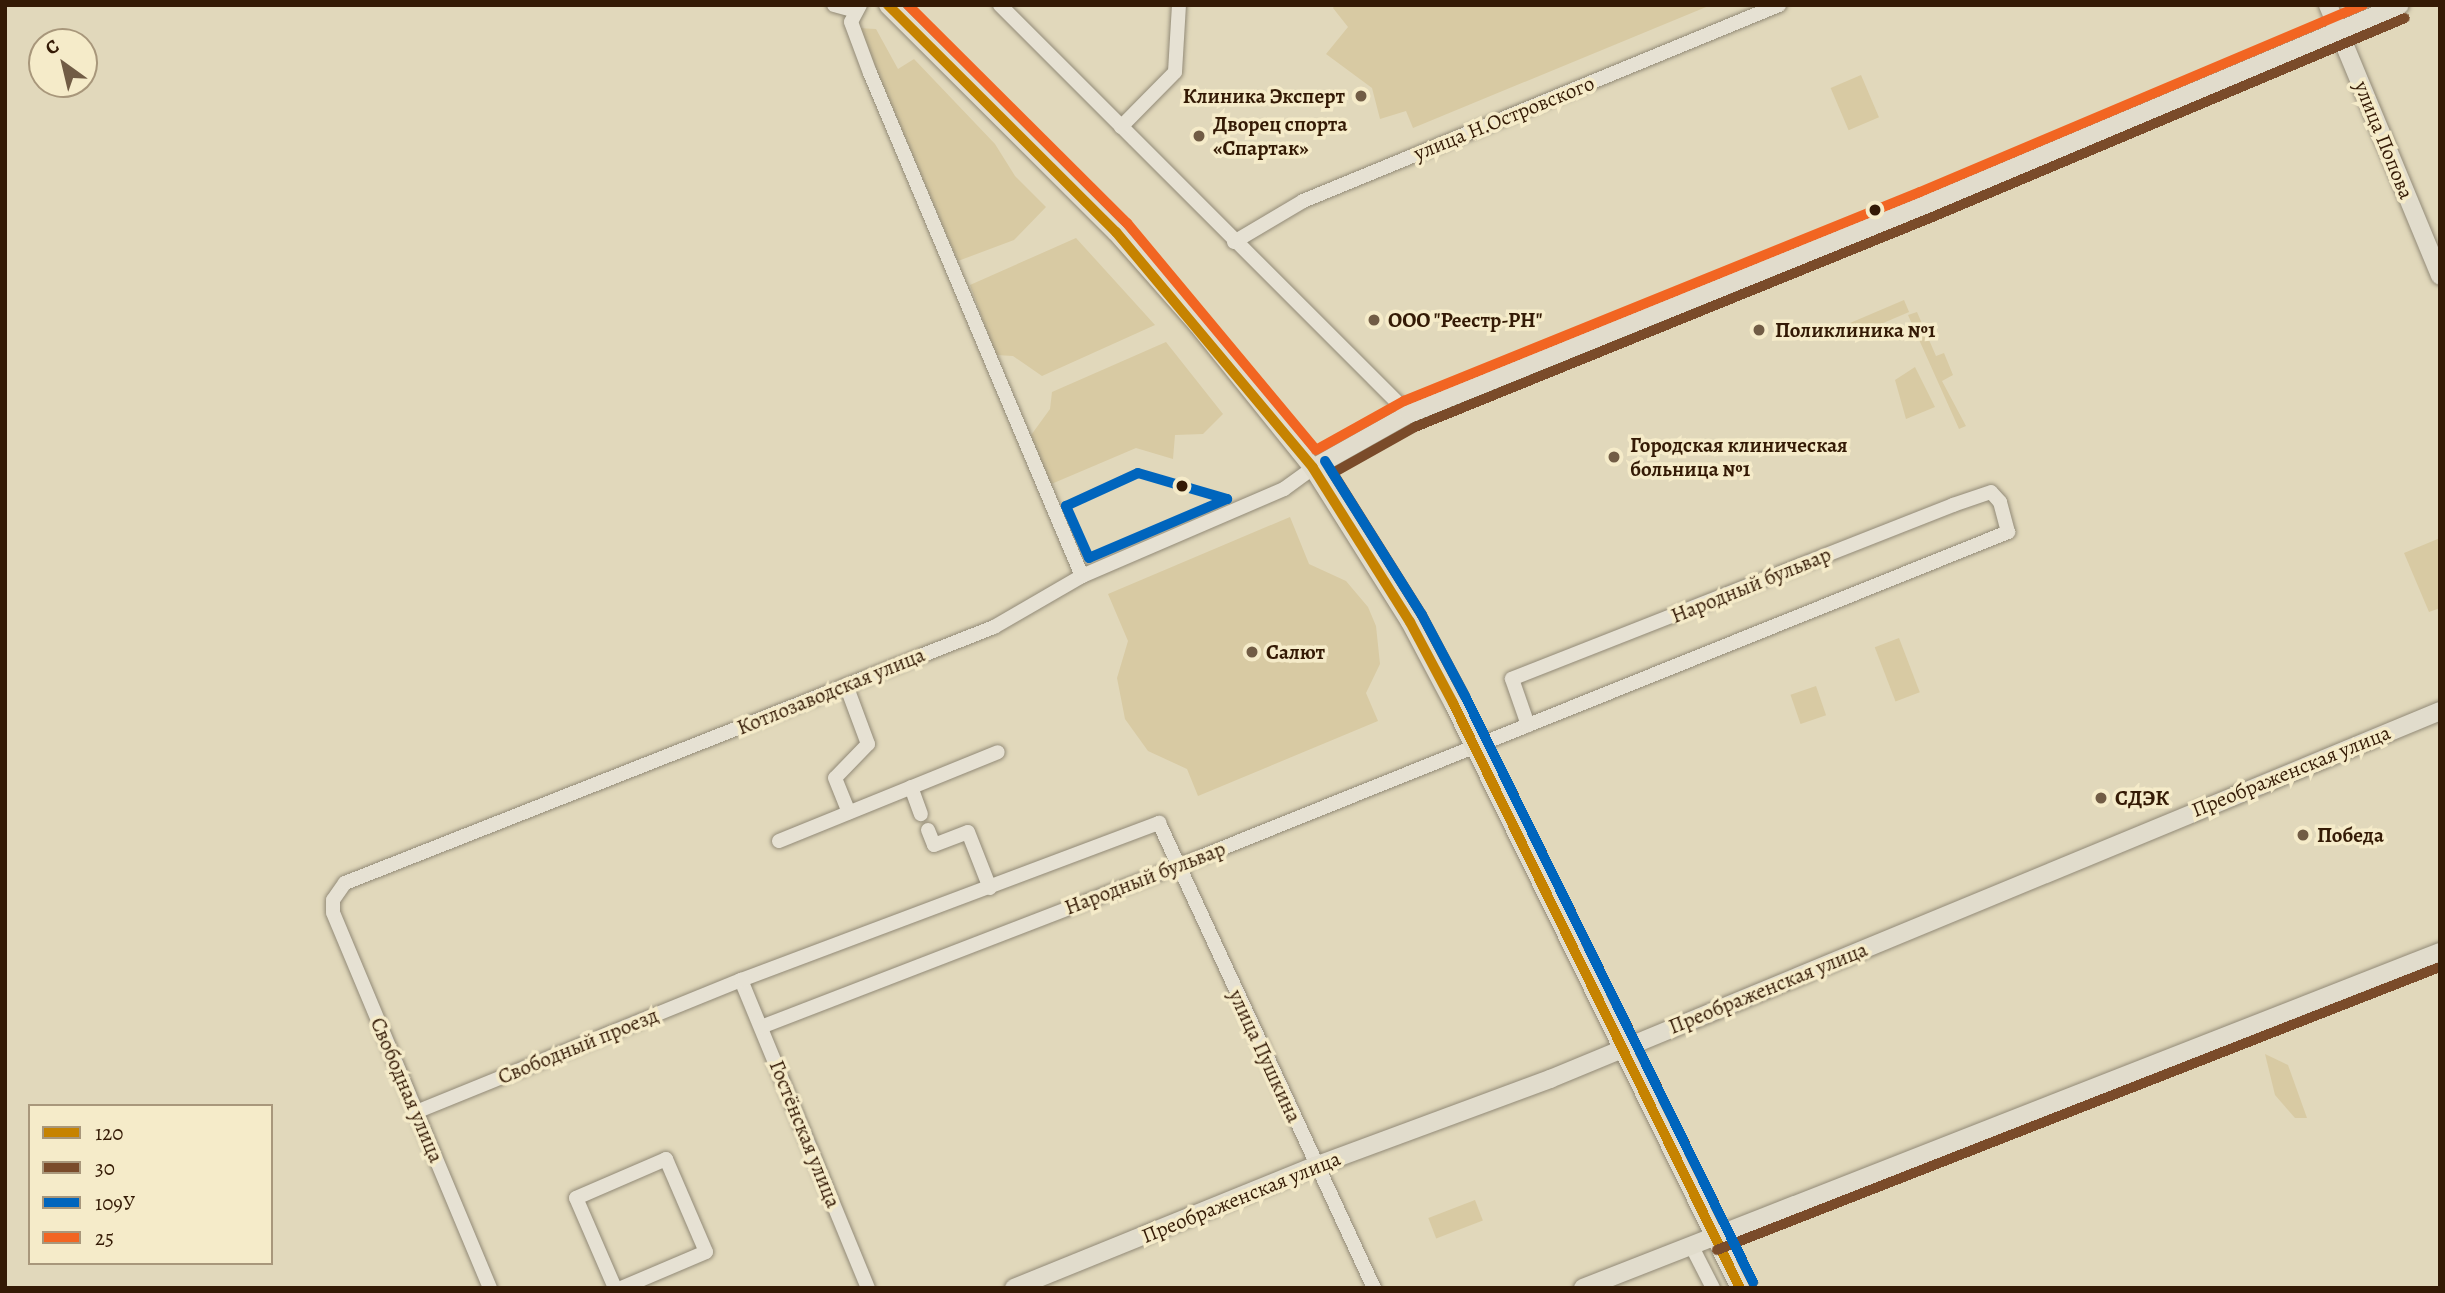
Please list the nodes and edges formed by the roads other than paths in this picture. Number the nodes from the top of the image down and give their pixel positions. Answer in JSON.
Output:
{"nodes":[{"id":1,"x":834,"y":5,"type":"edge"},
{"id":2,"x":888,"y":5,"type":"edge"},
{"id":3,"x":1000,"y":5,"type":"edge"},
{"id":4,"x":1179,"y":5,"type":"edge"},
{"id":5,"x":1779,"y":5,"type":"edge"},
{"id":6,"x":2328,"y":5,"type":"edge"},
{"id":7,"x":2400,"y":5,"type":"edge"},
{"id":8,"x":858,"y":8,"type":"edge"},
{"id":9,"x":2340,"y":31,"type":"junction"},
{"id":10,"x":1121,"y":127,"type":"junction"},
{"id":11,"x":1234,"y":242,"type":"junction"},
{"id":12,"x":2440,"y":275,"type":"edge"},
{"id":13,"x":1409,"y":414,"type":"junction"},
{"id":14,"x":1310,"y":465,"type":"junction"},
{"id":15,"x":1082,"y":576,"type":"junction"},
{"id":16,"x":845,"y":685,"type":"junction"},
{"id":17,"x":2440,"y":711,"type":"edge"},
{"id":18,"x":1528,"y":725,"type":"junction"},
{"id":19,"x":1475,"y":747,"type":"junction"},
{"id":20,"x":998,"y":752,"type":"dead end"},
{"id":21,"x":911,"y":788,"type":"junction"},
{"id":22,"x":849,"y":812,"type":"junction"},
{"id":23,"x":922,"y":814,"type":"dead end"},
{"id":24,"x":928,"y":830,"type":"dead end"},
{"id":25,"x":779,"y":841,"type":"dead end"},
{"id":26,"x":1178,"y":866,"type":"junction"},
{"id":27,"x":990,"y":888,"type":"junction"},
{"id":28,"x":337,"y":891,"type":"joint"},
{"id":29,"x":2440,"y":952,"type":"edge"},
{"id":30,"x":741,"y":980,"type":"junction"},
{"id":31,"x":761,"y":1027,"type":"junction"},
{"id":32,"x":1621,"y":1048,"type":"junction"},
{"id":33,"x":416,"y":1112,"type":"junction"},
{"id":34,"x":1315,"y":1166,"type":"junction"},
{"id":35,"x":1712,"y":1237,"type":"junction"},
{"id":36,"x":1691,"y":1245,"type":"junction"},
{"id":37,"x":490,"y":1288,"type":"edge"},
{"id":38,"x":615,"y":1288,"type":"edge"},
{"id":39,"x":621,"y":1288,"type":"edge"},
{"id":40,"x":868,"y":1288,"type":"edge"},
{"id":41,"x":1014,"y":1288,"type":"edge"},
{"id":42,"x":1374,"y":1288,"type":"edge"},
{"id":43,"x":1583,"y":1288,"type":"edge"},
{"id":44,"x":1713,"y":1288,"type":"edge"},
{"id":45,"x":1740,"y":1288,"type":"edge"}],
"edges":[{"from":1,"to":8,"type":"street"},
{"from":2,"to":14,"type":"main road"},
{"from":3,"to":10,"type":"street"},
{"from":4,"to":10,"type":"street"},
{"from":5,"to":11,"type":"street","name":"улица Н.Островского"},
{"from":6,"to":9,"type":"main road","name":"улица Попова"},
{"from":7,"to":9,"type":"main road"},
{"from":8,"to":15,"type":"street"},
{"from":9,"to":12,"type":"main road","name":"улица Попова"},
{"from":9,"to":13,"type":"main road"},
{"from":10,"to":11,"type":"street"},
{"from":11,"to":13,"type":"street"},
{"from":13,"to":14,"type":"main road"},
{"from":14,"to":15,"type":"street","name":"Котлозаводская улица"},
{"from":14,"to":19,"type":"main road"},
{"from":15,"to":16,"type":"street","name":"Котлозаводская улица"},
{"from":16,"to":22,"type":"street"},
{"from":16,"to":28,"type":"street","name":"Котлозаводская улица"},
{"from":17,"to":32,"type":"main road","name":"Преображенская улица"},
{"from":18,"to":18,"type":"street","name":"Народный бульвар"},
{"from":18,"to":19,"type":"street","name":"Народный бульвар"},
{"from":19,"to":26,"type":"street","name":"Народный бульвар"},
{"from":19,"to":32,"type":"main road"},
{"from":20,"to":21,"type":"street"},
{"from":21,"to":22,"type":"street"},
{"from":21,"to":23,"type":"street"},
{"from":22,"to":25,"type":"street"},
{"from":24,"to":27,"type":"street"},
{"from":26,"to":27,"type":"street","name":"улица Пушкина"},
{"from":26,"to":31,"type":"street","name":"Народный бульвар"},
{"from":26,"to":34,"type":"street","name":"улица Пушкина"},
{"from":27,"to":30,"type":"street"},
{"from":28,"to":33,"type":"street","name":"Свободная улица"},
{"from":29,"to":35,"type":"main road"},
{"from":30,"to":31,"type":"street","name":"Гостёнская улица"},
{"from":30,"to":33,"type":"street","name":"Свободный проезд"},
{"from":31,"to":40,"type":"street","name":"Гостёнская улица"},
{"from":32,"to":34,"type":"main road","name":"Преображенская улица"},
{"from":32,"to":35,"type":"main road"},
{"from":33,"to":37,"type":"street","name":"Свободная улица"},
{"from":34,"to":41,"type":"main road","name":"Преображенская улица"},
{"from":34,"to":42,"type":"street","name":"улица Пушкина"},
{"from":35,"to":36,"type":"main road"},
{"from":35,"to":45,"type":"main road"},
{"from":36,"to":43,"type":"main road"},
{"from":36,"to":44,"type":"street"},
{"from":38,"to":39,"type":"street"}]}
